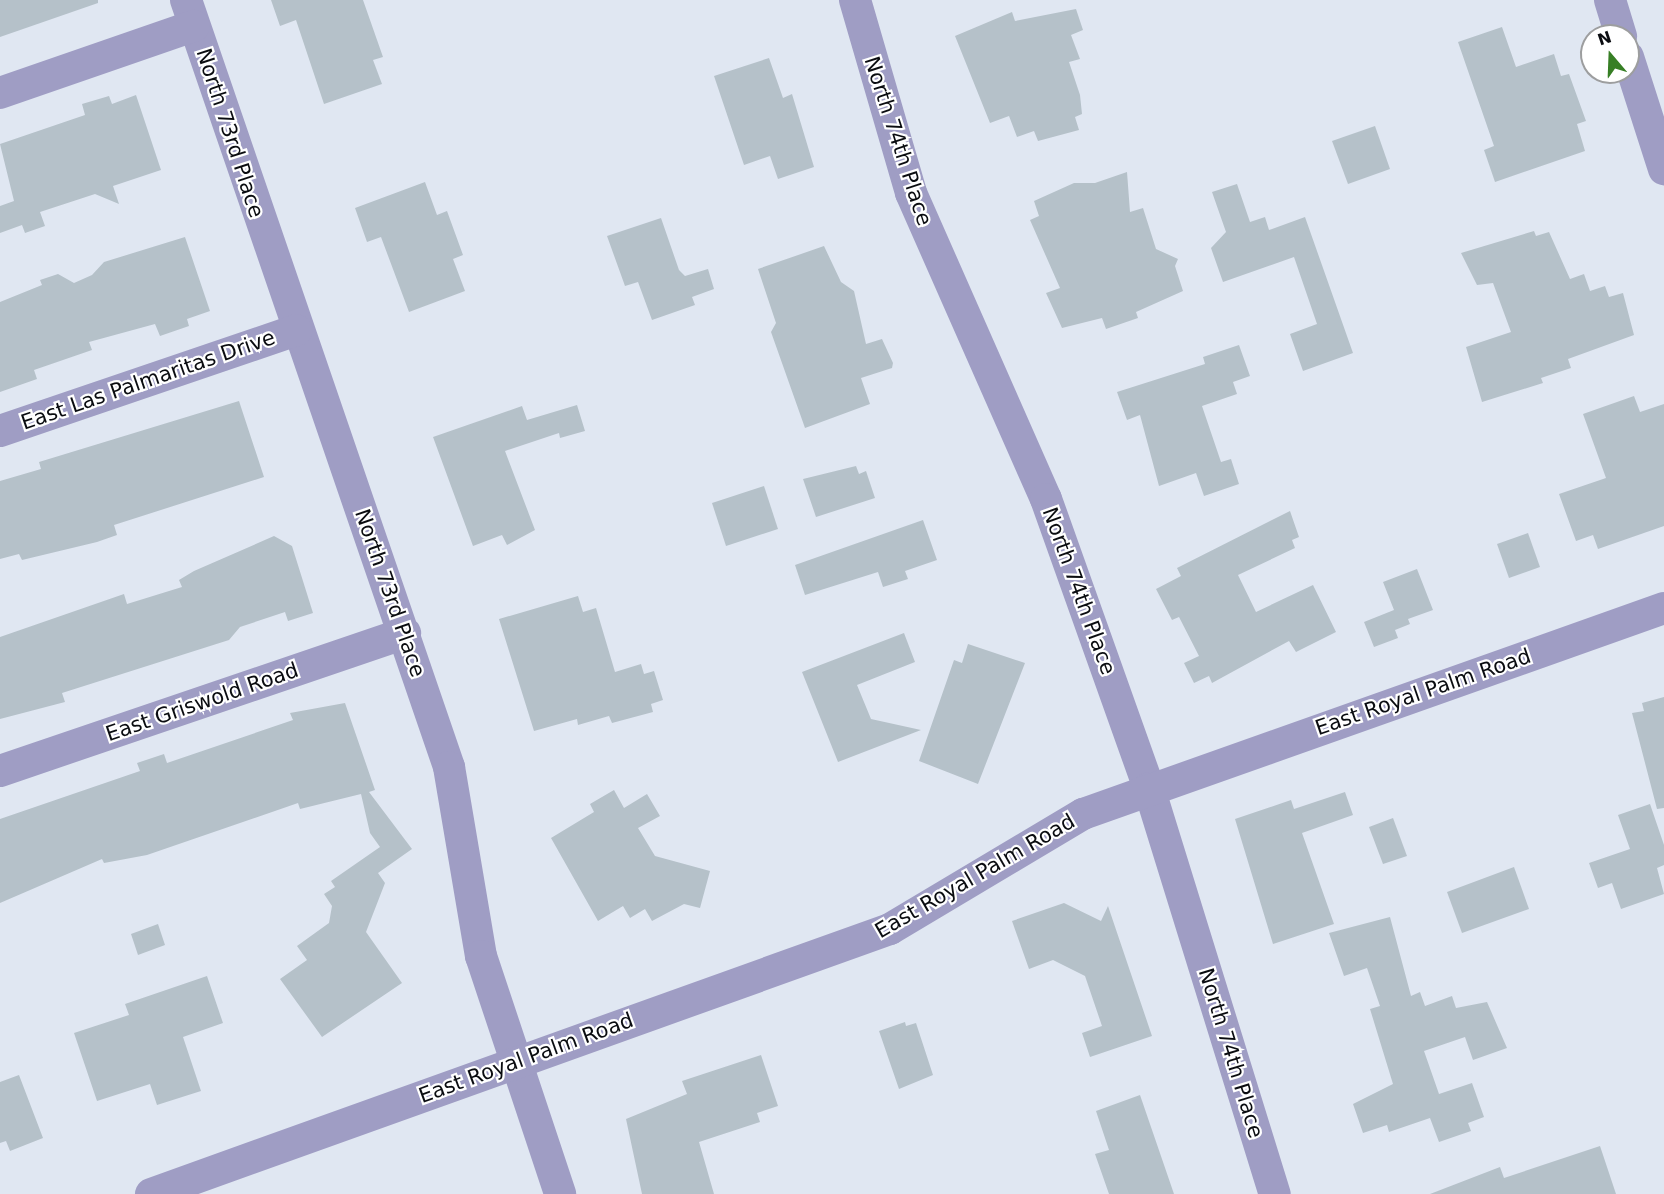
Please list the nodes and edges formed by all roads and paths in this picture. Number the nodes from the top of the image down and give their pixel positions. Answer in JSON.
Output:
{"nodes":[{"id":1,"x":855,"y":0,"type":"edge"},
{"id":2,"x":1610,"y":0,"type":"edge"},
{"id":3,"x":190,"y":13,"type":"edge"},
{"id":4,"x":1617,"y":24,"type":"edge"},
{"id":5,"x":1637,"y":84,"type":"edge"},
{"id":6,"x":0,"y":93,"type":"edge"},
{"id":7,"x":1664,"y":169,"type":"edge"},
{"id":8,"x":296,"y":330,"type":"junction"},
{"id":9,"x":0,"y":431,"type":"edge"},
{"id":10,"x":1664,"y":608,"type":"edge"},
{"id":11,"x":405,"y":633,"type":"junction"},
{"id":12,"x":0,"y":771,"type":"edge"},
{"id":13,"x":1149,"y":788,"type":"junction"},
{"id":14,"x":514,"y":1061,"type":"junction"},
{"id":15,"x":151,"y":1194,"type":"edge"},
{"id":16,"x":560,"y":1194,"type":"edge"},
{"id":17,"x":1275,"y":1194,"type":"edge"}],
"edges":[{"from":1,"to":13,"type":"street","name":"North 74th Place"},
{"from":2,"to":4,"type":"street"},
{"from":3,"to":6,"type":"street"},
{"from":3,"to":8,"type":"street","name":"North 73rd Place"},
{"from":5,"to":7,"type":"street"},
{"from":8,"to":9,"type":"street","name":"East Las Palmaritas Drive"},
{"from":8,"to":11,"type":"street","name":"North 73rd Place"},
{"from":10,"to":13,"type":"street","name":"East Royal Palm Road"},
{"from":11,"to":12,"type":"street","name":"East Griswold Road"},
{"from":11,"to":14,"type":"street","name":"North 73rd Place"},
{"from":13,"to":14,"type":"street","name":"East Royal Palm Road"},
{"from":13,"to":17,"type":"street","name":"North 74th Place"},
{"from":14,"to":15,"type":"street","name":"East Royal Palm Road"},
{"from":14,"to":16,"type":"street","name":"North 73rd Place"}]}
